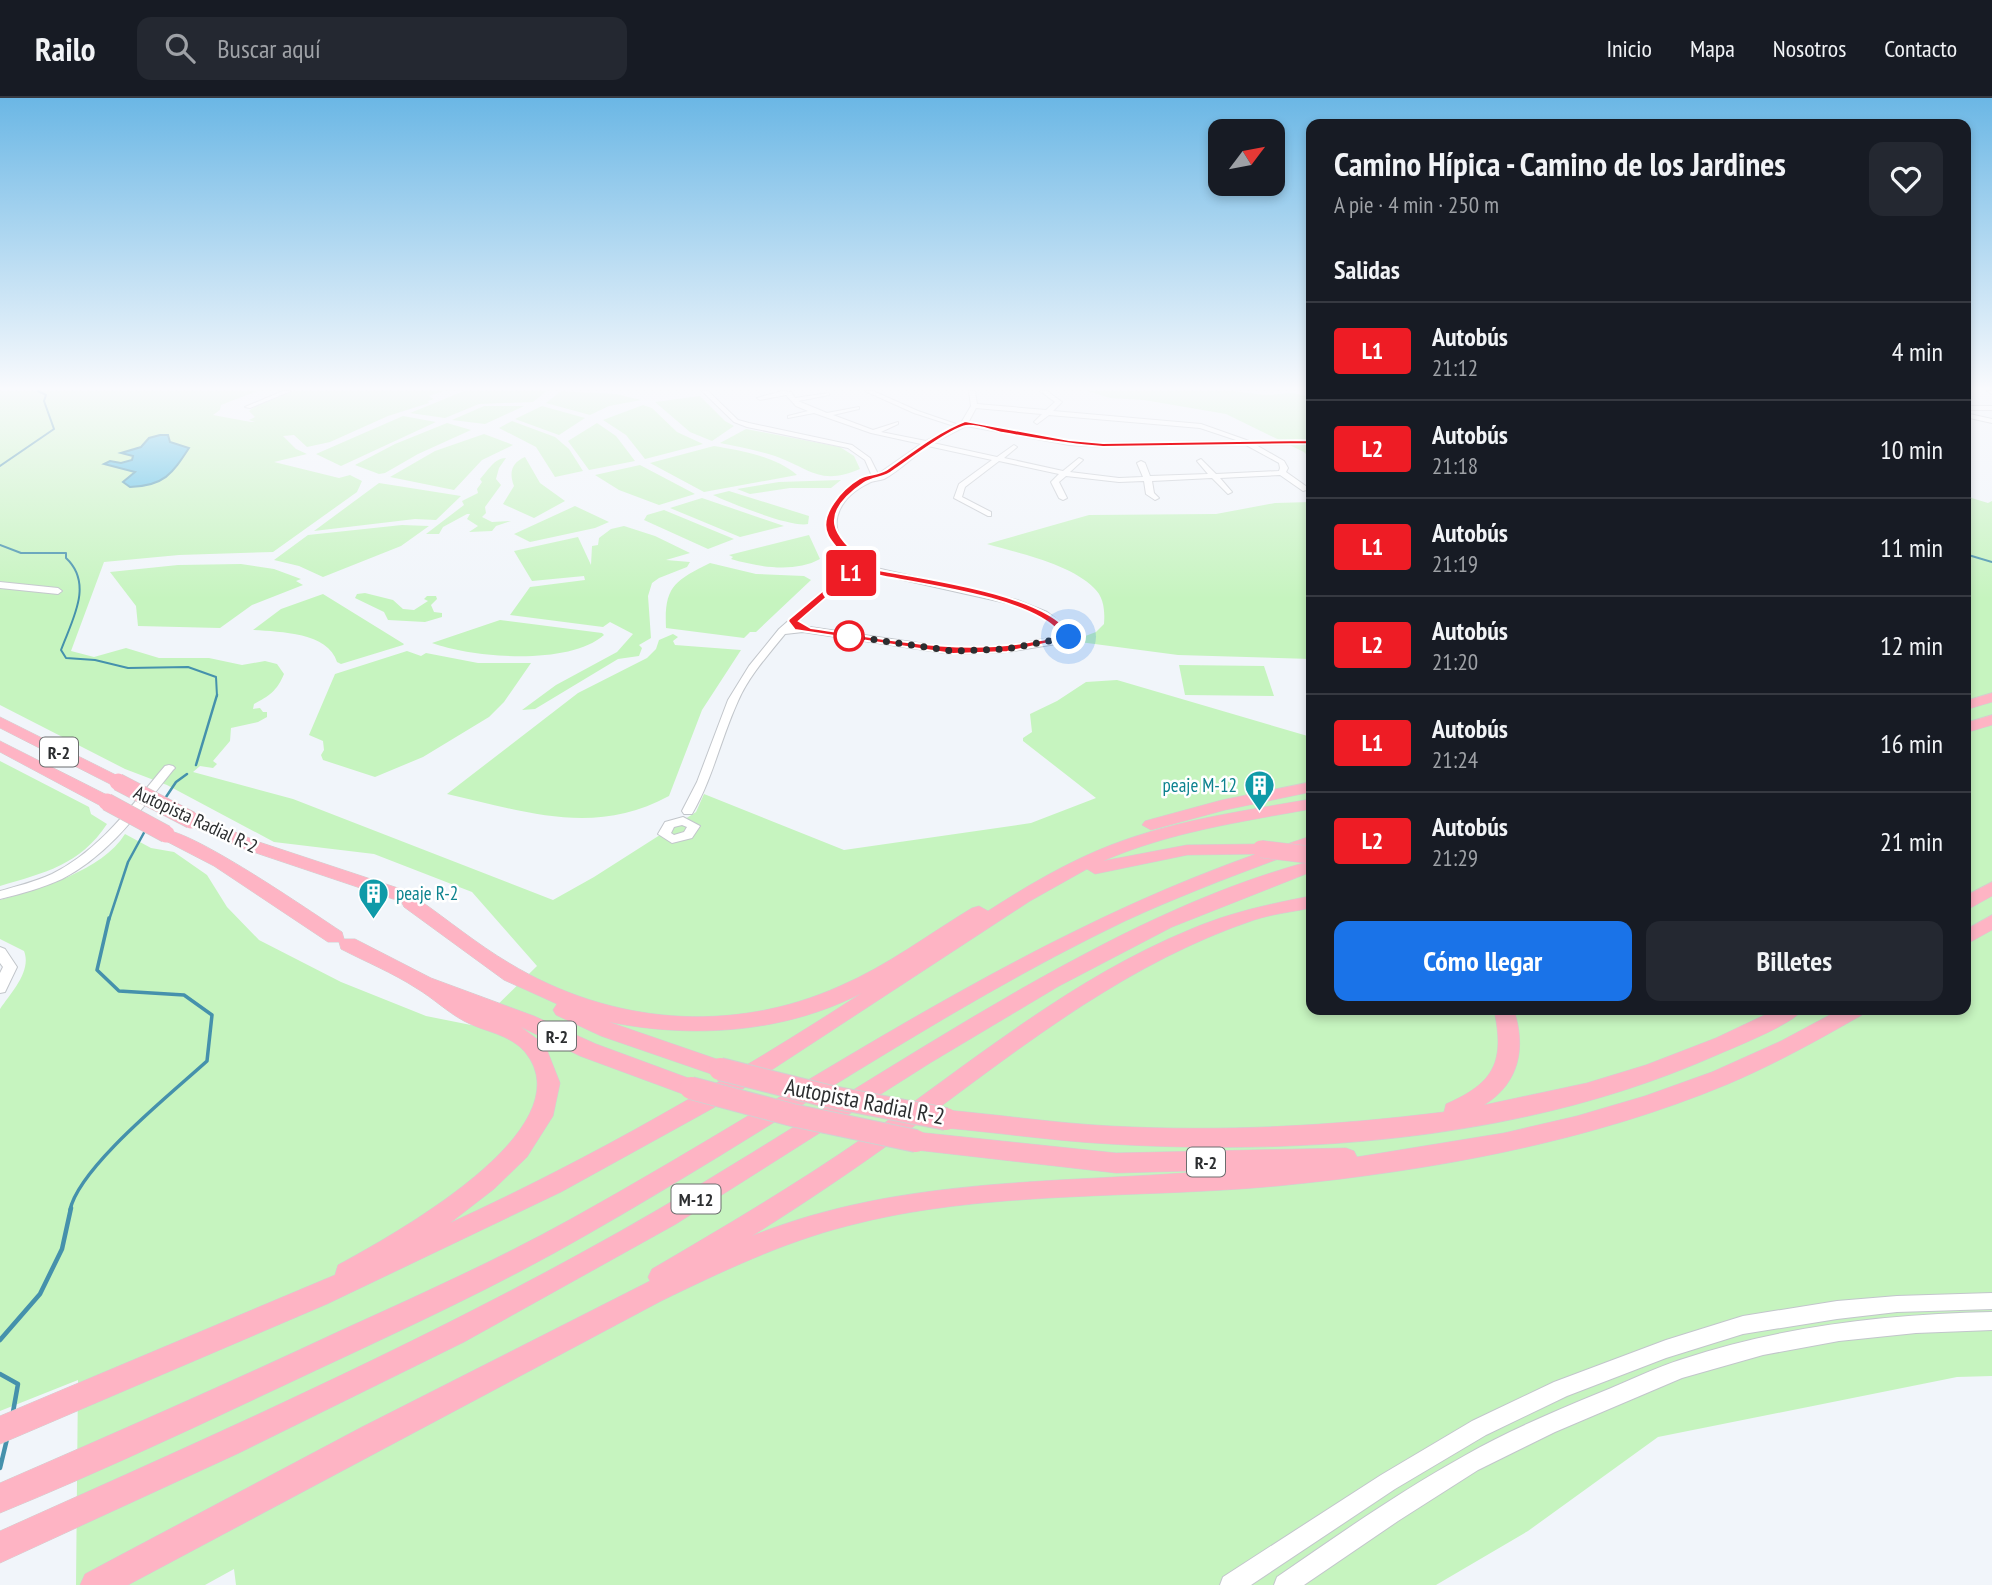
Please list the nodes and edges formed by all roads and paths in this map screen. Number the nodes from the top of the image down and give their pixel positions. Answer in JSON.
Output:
{"nodes":[{"id":1,"x":866,"y":460,"type":"edge"},
{"id":2,"x":900,"y":460,"type":"edge"},
{"id":3,"x":997,"y":460,"type":"edge"},
{"id":4,"x":1010,"y":460,"type":"edge"},
{"id":5,"x":1079,"y":460,"type":"dead end"},
{"id":6,"x":1279,"y":460,"type":"edge"},
{"id":7,"x":1201,"y":461,"type":"dead end"},
{"id":8,"x":1141,"y":463,"type":"dead end"},
{"id":9,"x":1063,"y":473,"type":"junction"},
{"id":10,"x":1282,"y":473,"type":"junction"},
{"id":11,"x":1215,"y":477,"type":"junction"},
{"id":12,"x":873,"y":478,"type":"junction"},
{"id":13,"x":1148,"y":480,"type":"junction"},
{"id":14,"x":1306,"y":489,"type":"dead end"},
{"id":15,"x":1228,"y":492,"type":"dead end"},
{"id":16,"x":1063,"y":498,"type":"dead end"},
{"id":17,"x":1155,"y":498,"type":"dead end"},
{"id":18,"x":988,"y":514,"type":"dead end"},
{"id":19,"x":853,"y":569,"type":"junction"},
{"id":20,"x":0,"y":585,"type":"edge"},
{"id":21,"x":58,"y":591,"type":"dead end"},
{"id":22,"x":793,"y":621,"type":"junction"},
{"id":23,"x":803,"y":629,"type":"junction"},
{"id":24,"x":782,"y":631,"type":"junction"},
{"id":25,"x":1061,"y":634,"type":"joint"},
{"id":26,"x":1992,"y":697,"type":"edge"},
{"id":27,"x":1971,"y":704,"type":"edge"},
{"id":28,"x":1992,"y":719,"type":"edge"},
{"id":29,"x":0,"y":722,"type":"edge"},
{"id":30,"x":1971,"y":726,"type":"edge"},
{"id":31,"x":0,"y":746,"type":"edge"},
{"id":32,"x":169,"y":768,"type":"dead end"},
{"id":33,"x":1306,"y":788,"type":"edge"},
{"id":34,"x":1306,"y":805,"type":"edge"},
{"id":35,"x":689,"y":817,"type":"junction"},
{"id":36,"x":1306,"y":843,"type":"edge"},
{"id":37,"x":1306,"y":854,"type":"edge"},
{"id":38,"x":1306,"y":868,"type":"edge"},
{"id":39,"x":1306,"y":868,"type":"edge"},
{"id":40,"x":1992,"y":881,"type":"edge"},
{"id":41,"x":1992,"y":888,"type":"edge"},
{"id":42,"x":1971,"y":893,"type":"edge"},
{"id":43,"x":0,"y":895,"type":"edge"},
{"id":44,"x":1971,"y":901,"type":"edge"},
{"id":45,"x":1306,"y":903,"type":"edge"},
{"id":46,"x":1992,"y":921,"type":"edge"},
{"id":47,"x":977,"y":927,"type":"junction"},
{"id":48,"x":1971,"y":935,"type":"edge"},
{"id":49,"x":0,"y":952,"type":"edge"},
{"id":50,"x":503,"y":969,"type":"junction"},
{"id":51,"x":424,"y":983,"type":"junction"},
{"id":52,"x":0,"y":988,"type":"edge"},
{"id":53,"x":1505,"y":1015,"type":"edge"},
{"id":54,"x":1781,"y":1015,"type":"edge"},
{"id":55,"x":1845,"y":1015,"type":"edge"},
{"id":56,"x":944,"y":1093,"type":"junction"},
{"id":57,"x":1365,"y":1130,"type":"junction"},
{"id":58,"x":1497,"y":1143,"type":"junction"},
{"id":59,"x":1992,"y":1301,"type":"edge"},
{"id":60,"x":1992,"y":1321,"type":"edge"},
{"id":61,"x":216,"y":1340,"type":"junction"},
{"id":62,"x":413,"y":1415,"type":"junction"},
{"id":63,"x":0,"y":1430,"type":"edge"},
{"id":64,"x":0,"y":1498,"type":"edge"},
{"id":65,"x":0,"y":1547,"type":"edge"},
{"id":66,"x":96,"y":1585,"type":"edge"},
{"id":67,"x":1231,"y":1585,"type":"edge"},
{"id":68,"x":1285,"y":1585,"type":"edge"}],
"edges":[{"from":1,"to":12,"type":"street"},
{"from":2,"to":12,"type":"street"},
{"from":3,"to":18,"type":"street"},
{"from":4,"to":9,"type":"street"},
{"from":5,"to":9,"type":"street"},
{"from":6,"to":10,"type":"street"},
{"from":7,"to":11,"type":"street"},
{"from":8,"to":13,"type":"street"},
{"from":9,"to":13,"type":"street"},
{"from":9,"to":16,"type":"street"},
{"from":10,"to":11,"type":"street"},
{"from":10,"to":14,"type":"street"},
{"from":11,"to":13,"type":"street"},
{"from":11,"to":15,"type":"street"},
{"from":12,"to":19,"type":"street"},
{"from":13,"to":17,"type":"street"},
{"from":19,"to":22,"type":"street"},
{"from":19,"to":25,"type":"street"},
{"from":20,"to":21,"type":"street"},
{"from":22,"to":23,"type":"street"},
{"from":22,"to":24,"type":"street"},
{"from":23,"to":24,"type":"street"},
{"from":23,"to":25,"type":"street"},
{"from":24,"to":35,"type":"street"},
{"from":26,"to":27,"type":"highway"},
{"from":28,"to":30,"type":"highway"},
{"from":29,"to":50,"type":"highway","name":"Autopista Radial R-2","number":"R-2","bridge":true},
{"from":31,"to":51,"type":"highway","name":"Autopista Radial R-2","number":"R-2","bridge":true},
{"from":32,"to":43,"type":"street"},
{"from":33,"to":50,"type":"highway"},
{"from":34,"to":47,"type":"highway"},
{"from":35,"to":35,"type":"street"},
{"from":36,"to":64,"type":"highway","number":"M-12"},
{"from":37,"to":47,"type":"highway","bridge":true},
{"from":38,"to":56,"type":"highway"},
{"from":39,"to":65,"type":"highway","number":"M-12"},
{"from":40,"to":42,"type":"highway"},
{"from":41,"to":44,"type":"highway"},
{"from":45,"to":56,"type":"highway"},
{"from":46,"to":48,"type":"highway"},
{"from":47,"to":61,"type":"highway"},
{"from":49,"to":52,"type":"street"},
{"from":50,"to":57,"type":"highway","name":"Autopista Radial R-2","number":"R-2","bridge":true},
{"from":51,"to":58,"type":"highway","name":"Autopista Radial R-2","number":"R-2","bridge":true},
{"from":51,"to":61,"type":"highway"},
{"from":53,"to":57,"type":"highway"},
{"from":54,"to":57,"type":"highway","number":"R-2"},
{"from":55,"to":58,"type":"highway","number":"R-2"},
{"from":56,"to":62,"type":"highway"},
{"from":58,"to":62,"type":"highway"},
{"from":59,"to":67,"type":"street"},
{"from":60,"to":68,"type":"street"},
{"from":61,"to":63,"type":"highway"},
{"from":62,"to":66,"type":"highway"}]}
